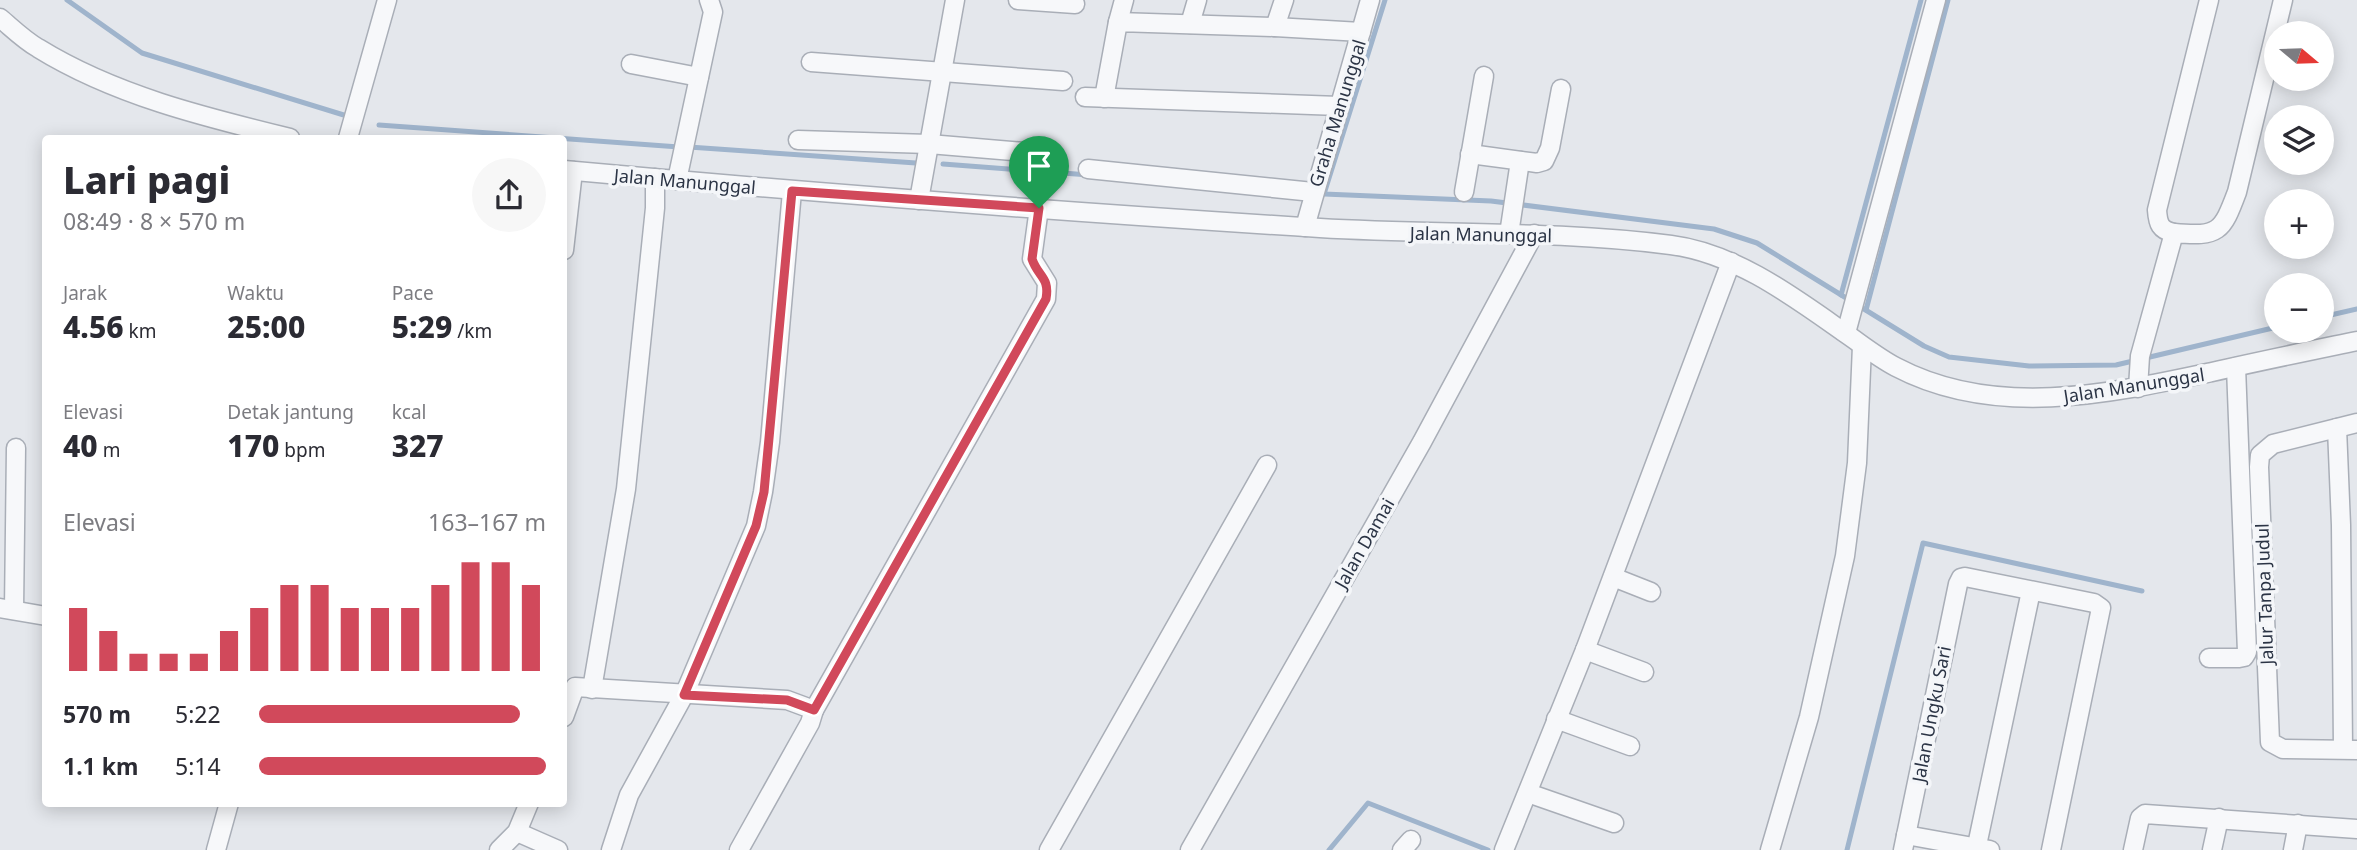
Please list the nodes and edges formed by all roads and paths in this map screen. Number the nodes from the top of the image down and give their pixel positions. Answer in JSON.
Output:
{"nodes":[{"id":1,"x":387,"y":0,"type":"edge"},
{"id":2,"x":709,"y":0,"type":"edge"},
{"id":3,"x":955,"y":0,"type":"edge"},
{"id":4,"x":1018,"y":0,"type":"edge"},
{"id":5,"x":1124,"y":0,"type":"edge"},
{"id":6,"x":1197,"y":0,"type":"edge"},
{"id":7,"x":1283,"y":0,"type":"edge"},
{"id":8,"x":1370,"y":0,"type":"edge"},
{"id":9,"x":1937,"y":0,"type":"edge"},
{"id":10,"x":2209,"y":0,"type":"edge"},
{"id":11,"x":2283,"y":0,"type":"edge"},
{"id":12,"x":1075,"y":4,"type":"dead end"},
{"id":13,"x":0,"y":18,"type":"edge"},
{"id":14,"x":1118,"y":23,"type":"junction"},
{"id":15,"x":1190,"y":24,"type":"junction"},
{"id":16,"x":1275,"y":27,"type":"junction"},
{"id":17,"x":1361,"y":32,"type":"junction"},
{"id":18,"x":811,"y":62,"type":"dead end"},
{"id":19,"x":631,"y":64,"type":"dead end"},
{"id":20,"x":942,"y":72,"type":"junction"},
{"id":21,"x":1484,"y":76,"type":"dead end"},
{"id":22,"x":699,"y":77,"type":"junction"},
{"id":23,"x":1063,"y":80,"type":"dead end"},
{"id":24,"x":1561,"y":89,"type":"dead end"},
{"id":25,"x":1085,"y":97,"type":"dead end"},
{"id":26,"x":1104,"y":98,"type":"junction"},
{"id":27,"x":1339,"y":106,"type":"junction"},
{"id":28,"x":278,"y":135,"type":"edge"},
{"id":29,"x":349,"y":135,"type":"edge"},
{"id":30,"x":799,"y":140,"type":"dead end"},
{"id":31,"x":929,"y":148,"type":"junction"},
{"id":32,"x":1048,"y":154,"type":"dead end"},
{"id":33,"x":1470,"y":154,"type":"junction"},
{"id":34,"x":1520,"y":161,"type":"junction"},
{"id":35,"x":1088,"y":169,"type":"dead end"},
{"id":36,"x":568,"y":170,"type":"edge"},
{"id":37,"x":655,"y":178,"type":"junction"},
{"id":38,"x":677,"y":180,"type":"junction"},
{"id":39,"x":567,"y":190,"type":"edge"},
{"id":40,"x":792,"y":191,"type":"junction"},
{"id":41,"x":1313,"y":192,"type":"junction"},
{"id":42,"x":1464,"y":192,"type":"dead end"},
{"id":43,"x":919,"y":200,"type":"junction"},
{"id":44,"x":1039,"y":208,"type":"junction"},
{"id":45,"x":1305,"y":225,"type":"junction"},
{"id":46,"x":1510,"y":231,"type":"junction"},
{"id":47,"x":2174,"y":233,"type":"junction"},
{"id":48,"x":1534,"y":234,"type":"junction"},
{"id":49,"x":1731,"y":262,"type":"junction"},
{"id":50,"x":1847,"y":331,"type":"junction"},
{"id":51,"x":2357,"y":341,"type":"edge"},
{"id":52,"x":1862,"y":346,"type":"junction"},
{"id":53,"x":2236,"y":367,"type":"junction"},
{"id":54,"x":2138,"y":384,"type":"junction"},
{"id":55,"x":2357,"y":423,"type":"edge"},
{"id":56,"x":2337,"y":428,"type":"junction"},
{"id":57,"x":16,"y":447,"type":"dead end"},
{"id":58,"x":1267,"y":465,"type":"dead end"},
{"id":59,"x":1613,"y":577,"type":"junction"},
{"id":60,"x":2032,"y":591,"type":"junction"},
{"id":61,"x":1651,"y":592,"type":"dead end"},
{"id":62,"x":7,"y":609,"type":"edge"},
{"id":63,"x":42,"y":615,"type":"edge"},
{"id":64,"x":1585,"y":650,"type":"junction"},
{"id":65,"x":2209,"y":658,"type":"dead end"},
{"id":66,"x":1644,"y":673,"type":"dead end"},
{"id":67,"x":577,"y":688,"type":"edge"},
{"id":68,"x":684,"y":695,"type":"junction"},
{"id":69,"x":567,"y":710,"type":"edge"},
{"id":70,"x":814,"y":710,"type":"junction"},
{"id":71,"x":1556,"y":719,"type":"junction"},
{"id":72,"x":1630,"y":746,"type":"dead end"},
{"id":73,"x":2350,"y":749,"type":"edge"},
{"id":74,"x":1528,"y":793,"type":"junction"},
{"id":75,"x":228,"y":807,"type":"edge"},
{"id":76,"x":527,"y":807,"type":"edge"},
{"id":77,"x":2220,"y":818,"type":"junction"},
{"id":78,"x":1614,"y":823,"type":"dead end"},
{"id":79,"x":2298,"y":824,"type":"junction"},
{"id":80,"x":2357,"y":829,"type":"edge"},
{"id":81,"x":517,"y":832,"type":"junction"},
{"id":82,"x":1904,"y":843,"type":"edge"},
{"id":83,"x":1981,"y":849,"type":"edge"},
{"id":84,"x":216,"y":850,"type":"edge"},
{"id":85,"x":499,"y":850,"type":"edge"},
{"id":86,"x":558,"y":850,"type":"edge"},
{"id":87,"x":611,"y":850,"type":"edge"},
{"id":88,"x":739,"y":850,"type":"edge"},
{"id":89,"x":1049,"y":850,"type":"edge"},
{"id":90,"x":1190,"y":850,"type":"edge"},
{"id":91,"x":1504,"y":850,"type":"edge"},
{"id":92,"x":1770,"y":850,"type":"edge"},
{"id":93,"x":2051,"y":850,"type":"edge"},
{"id":94,"x":2133,"y":850,"type":"edge"},
{"id":95,"x":2213,"y":850,"type":"edge"},
{"id":96,"x":2293,"y":850,"type":"edge"}],
"edges":[{"from":1,"to":29,"type":"street"},
{"from":2,"to":22,"type":"street"},
{"from":3,"to":20,"type":"street"},
{"from":4,"to":12,"type":"street"},
{"from":5,"to":14,"type":"street"},
{"from":6,"to":15,"type":"street"},
{"from":7,"to":16,"type":"street"},
{"from":8,"to":17,"type":"street","name":"Graha Manunggal"},
{"from":9,"to":50,"type":"street"},
{"from":10,"to":47,"type":"street"},
{"from":11,"to":47,"type":"street"},
{"from":13,"to":28,"type":"street"},
{"from":14,"to":15,"type":"street"},
{"from":14,"to":26,"type":"street"},
{"from":15,"to":16,"type":"street"},
{"from":16,"to":17,"type":"street"},
{"from":17,"to":27,"type":"street","name":"Graha Manunggal"},
{"from":18,"to":20,"type":"street"},
{"from":19,"to":22,"type":"street"},
{"from":20,"to":23,"type":"street"},
{"from":20,"to":31,"type":"street"},
{"from":21,"to":33,"type":"street"},
{"from":22,"to":38,"type":"street"},
{"from":24,"to":34,"type":"street"},
{"from":25,"to":26,"type":"street"},
{"from":26,"to":27,"type":"street"},
{"from":27,"to":41,"type":"street","name":"Graha Manunggal"},
{"from":30,"to":31,"type":"street"},
{"from":31,"to":32,"type":"street"},
{"from":31,"to":43,"type":"street"},
{"from":33,"to":34,"type":"street"},
{"from":33,"to":42,"type":"street"},
{"from":34,"to":46,"type":"street"},
{"from":35,"to":41,"type":"street"},
{"from":36,"to":37,"type":"street","name":"Jalan Manunggal"},
{"from":36,"to":39,"type":"street"},
{"from":37,"to":38,"type":"street","name":"Jalan Manunggal"},
{"from":37,"to":67,"type":"street"},
{"from":38,"to":40,"type":"street","name":"Jalan Manunggal"},
{"from":40,"to":43,"type":"street","name":"Jalan Manunggal"},
{"from":40,"to":68,"type":"street"},
{"from":41,"to":45,"type":"street","name":"Graha Manunggal"},
{"from":43,"to":44,"type":"street","name":"Jalan Manunggal"},
{"from":44,"to":45,"type":"street","name":"Jalan Manunggal"},
{"from":44,"to":70,"type":"street"},
{"from":45,"to":46,"type":"street","name":"Jalan Manunggal"},
{"from":46,"to":48,"type":"street","name":"Jalan Manunggal"},
{"from":47,"to":54,"type":"street"},
{"from":48,"to":49,"type":"street","name":"Jalan Manunggal"},
{"from":48,"to":90,"type":"street","name":"Jalan Damai"},
{"from":49,"to":50,"type":"street","name":"Jalan Manunggal"},
{"from":49,"to":59,"type":"street"},
{"from":50,"to":52,"type":"street","name":"Jalan Manunggal"},
{"from":51,"to":53,"type":"street","name":"Jalan Manunggal"},
{"from":52,"to":54,"type":"street","name":"Jalan Manunggal"},
{"from":52,"to":92,"type":"street"},
{"from":53,"to":54,"type":"street","name":"Jalan Manunggal"},
{"from":53,"to":65,"type":"street"},
{"from":55,"to":56,"type":"street","name":"Jalur Tanpa Judul"},
{"from":56,"to":73,"type":"street","name":"Jalur Tanpa Judul"},
{"from":56,"to":73,"type":"street","name":"Jalur Tanpa Judul"},
{"from":57,"to":62,"type":"street"},
{"from":58,"to":89,"type":"street"},
{"from":59,"to":61,"type":"street"},
{"from":59,"to":64,"type":"street"},
{"from":60,"to":82,"type":"street","name":"Jalan Ungku Sari"},
{"from":60,"to":83,"type":"street"},
{"from":60,"to":93,"type":"street"},
{"from":62,"to":63,"type":"street"},
{"from":64,"to":66,"type":"street"},
{"from":64,"to":71,"type":"street"},
{"from":67,"to":68,"type":"street"},
{"from":67,"to":69,"type":"street"},
{"from":68,"to":70,"type":"street"},
{"from":68,"to":87,"type":"street"},
{"from":70,"to":88,"type":"street"},
{"from":71,"to":72,"type":"street"},
{"from":71,"to":74,"type":"street"},
{"from":74,"to":78,"type":"street"},
{"from":74,"to":91,"type":"street"},
{"from":75,"to":84,"type":"street"},
{"from":76,"to":81,"type":"street"},
{"from":77,"to":79,"type":"street"},
{"from":77,"to":94,"type":"street"},
{"from":77,"to":95,"type":"street"},
{"from":79,"to":80,"type":"street"},
{"from":79,"to":96,"type":"street"},
{"from":81,"to":85,"type":"street"},
{"from":81,"to":86,"type":"street"},
{"from":82,"to":83,"type":"street"}]}
